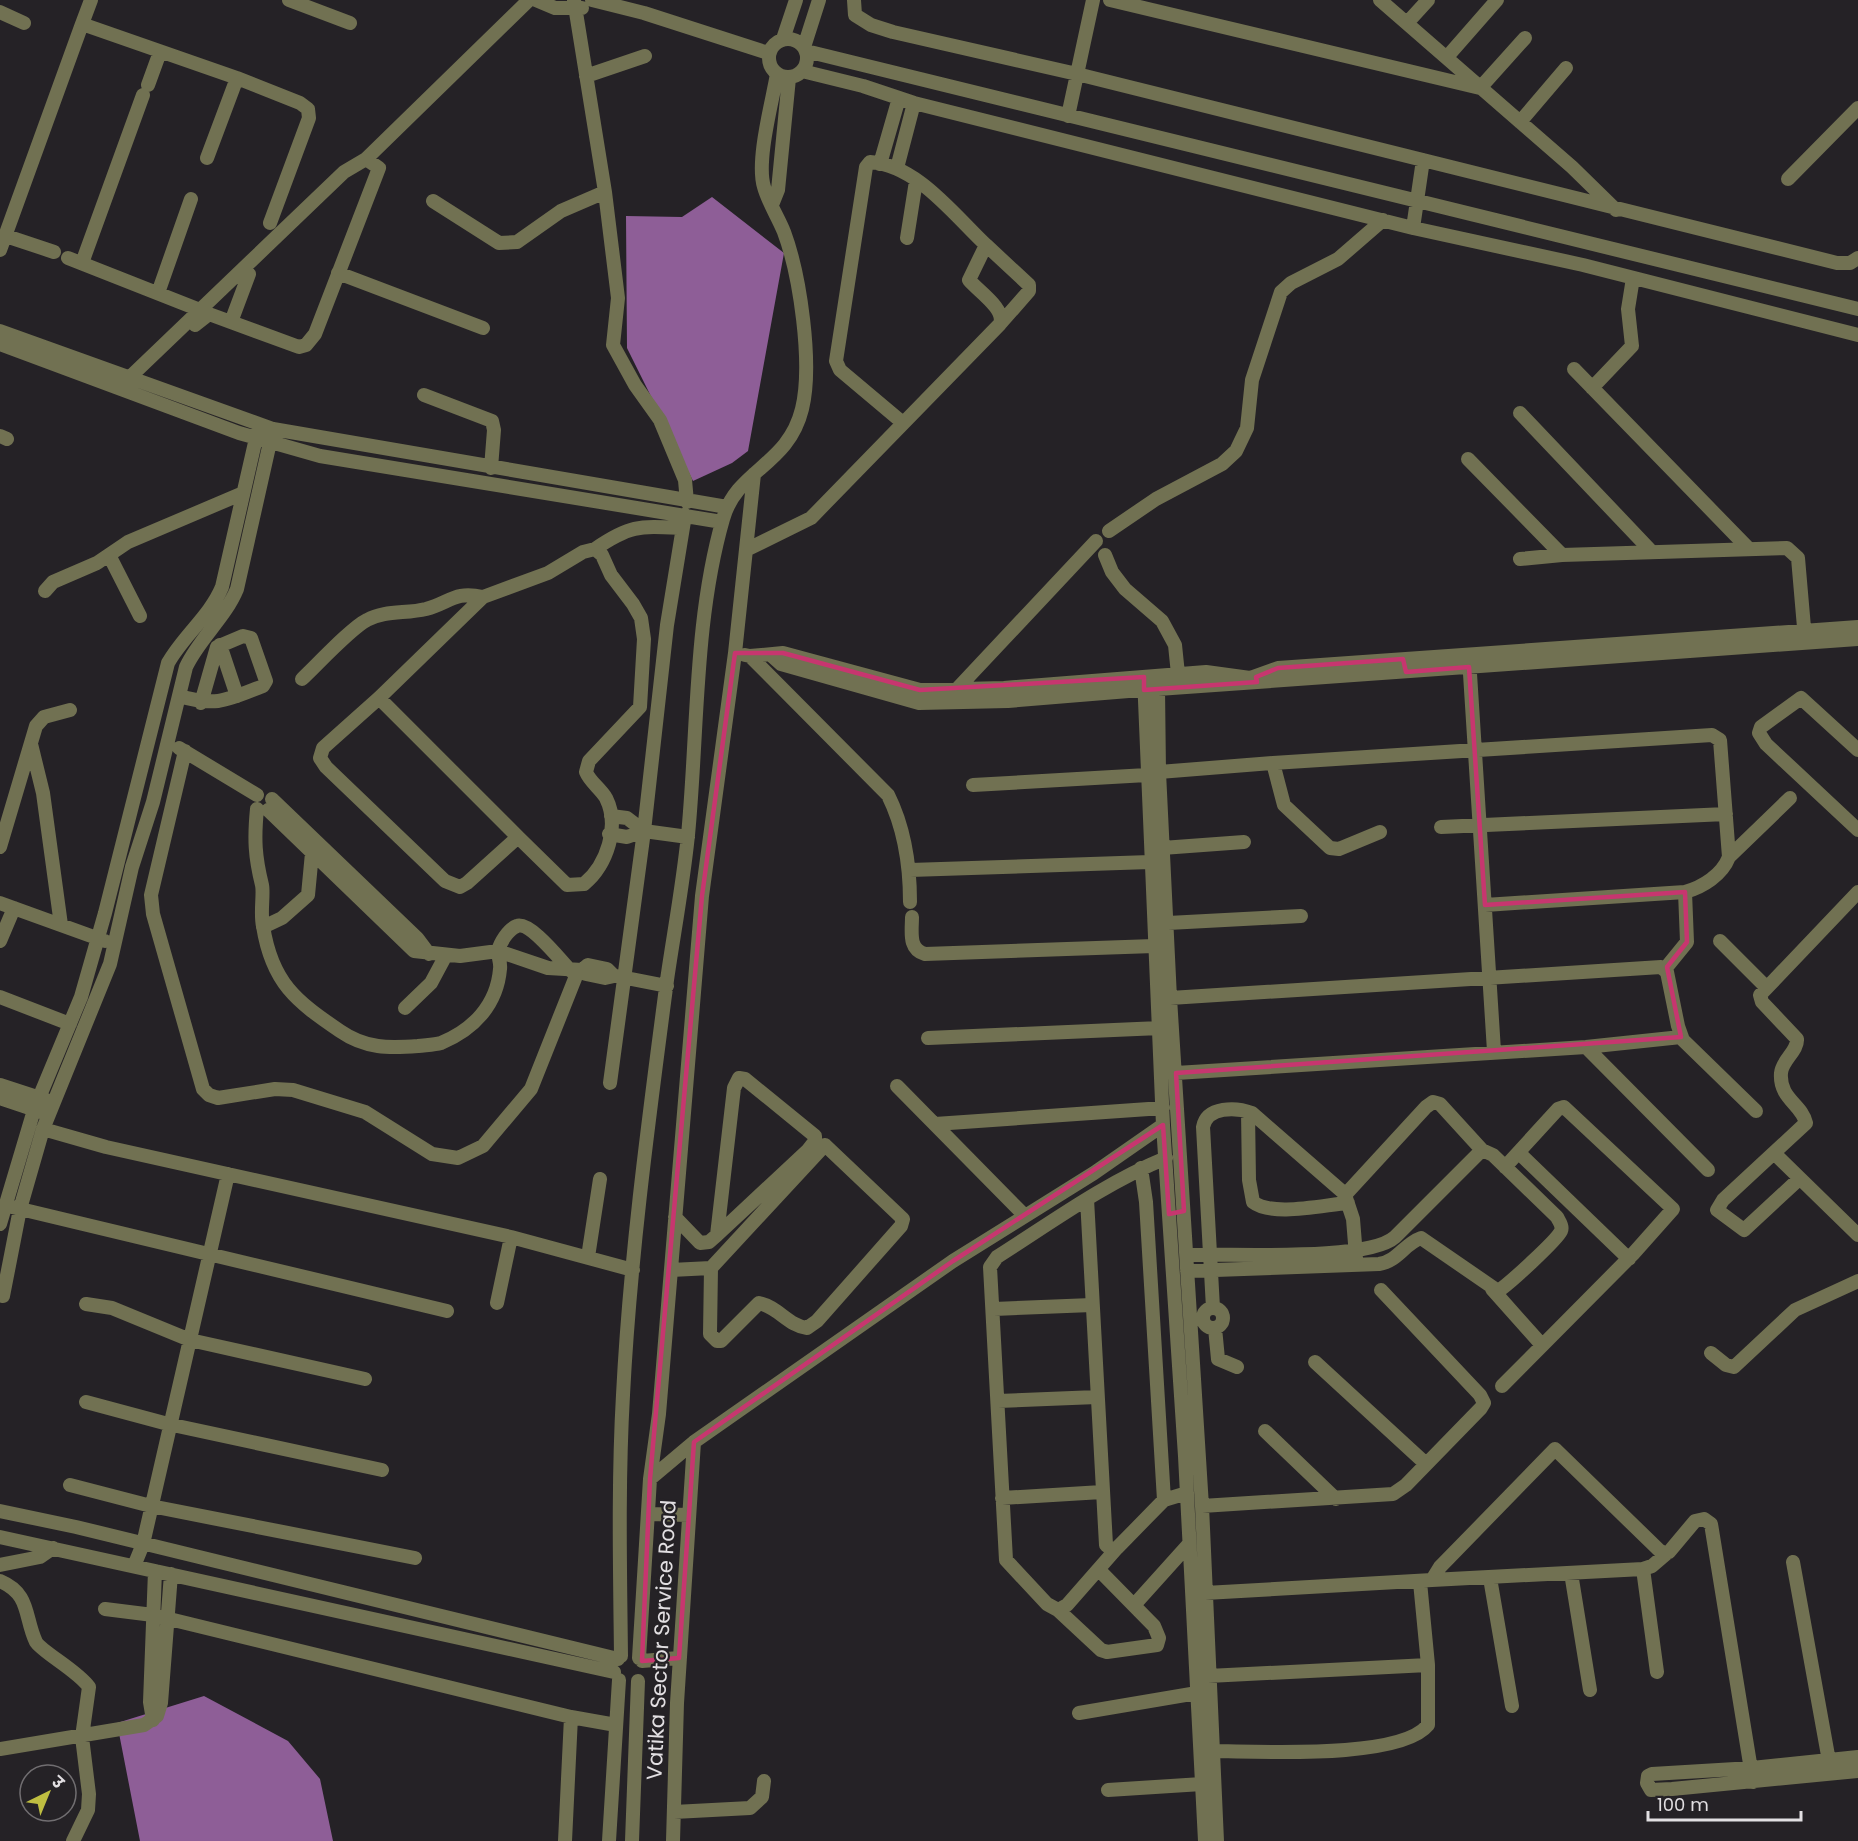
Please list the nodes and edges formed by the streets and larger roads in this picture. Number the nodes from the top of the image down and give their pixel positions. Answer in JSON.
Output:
{"nodes":[{"id":1,"x":91,"y":0,"type":"edge"},
{"id":2,"x":289,"y":0,"type":"edge"},
{"id":3,"x":529,"y":0,"type":"edge"},
{"id":4,"x":536,"y":0,"type":"edge"},
{"id":5,"x":796,"y":0,"type":"edge"},
{"id":6,"x":819,"y":0,"type":"edge"},
{"id":7,"x":854,"y":0,"type":"edge"},
{"id":8,"x":1093,"y":0,"type":"edge"},
{"id":9,"x":1110,"y":0,"type":"edge"},
{"id":10,"x":1380,"y":0,"type":"edge"},
{"id":11,"x":1428,"y":0,"type":"edge"},
{"id":12,"x":1497,"y":0,"type":"edge"},
{"id":13,"x":596,"y":2,"type":"edge"},
{"id":14,"x":574,"y":5,"type":"edge"},
{"id":15,"x":0,"y":12,"type":"edge"},
{"id":16,"x":24,"y":23,"type":"dead end"},
{"id":17,"x":350,"y":23,"type":"dead end"},
{"id":18,"x":1407,"y":23,"type":"junction"},
{"id":19,"x":82,"y":24,"type":"junction"},
{"id":20,"x":1525,"y":38,"type":"dead end"},
{"id":21,"x":783,"y":39,"type":"junction"},
{"id":22,"x":805,"y":49,"type":"junction"},
{"id":23,"x":160,"y":52,"type":"junction"},
{"id":24,"x":768,"y":53,"type":"junction"},
{"id":25,"x":645,"y":56,"type":"dead end"},
{"id":26,"x":1447,"y":57,"type":"junction"},
{"id":27,"x":1566,"y":68,"type":"dead end"},
{"id":28,"x":789,"y":74,"type":"junction"},
{"id":29,"x":1077,"y":74,"type":"junction"},
{"id":30,"x":586,"y":76,"type":"junction"},
{"id":31,"x":237,"y":78,"type":"junction"},
{"id":32,"x":1480,"y":88,"type":"junction"},
{"id":33,"x":899,"y":98,"type":"junction"},
{"id":34,"x":914,"y":103,"type":"junction"},
{"id":35,"x":1858,"y":108,"type":"edge"},
{"id":36,"x":1068,"y":116,"type":"junction"},
{"id":37,"x":1520,"y":122,"type":"junction"},
{"id":38,"x":207,"y":158,"type":"dead end"},
{"id":39,"x":366,"y":159,"type":"junction"},
{"id":40,"x":1423,"y":160,"type":"junction"},
{"id":41,"x":880,"y":164,"type":"junction"},
{"id":42,"x":897,"y":168,"type":"junction"},
{"id":43,"x":1788,"y":179,"type":"dead end"},
{"id":44,"x":916,"y":181,"type":"junction"},
{"id":45,"x":605,"y":192,"type":"junction"},
{"id":46,"x":191,"y":199,"type":"dead end"},
{"id":47,"x":433,"y":201,"type":"dead end"},
{"id":48,"x":1416,"y":201,"type":"junction"},
{"id":49,"x":1616,"y":210,"type":"junction"},
{"id":50,"x":1383,"y":220,"type":"junction"},
{"id":51,"x":270,"y":224,"type":"dead end"},
{"id":52,"x":1413,"y":228,"type":"junction"},
{"id":53,"x":6,"y":236,"type":"junction"},
{"id":54,"x":908,"y":238,"type":"dead end"},
{"id":55,"x":986,"y":245,"type":"junction"},
{"id":56,"x":0,"y":250,"type":"edge"},
{"id":57,"x":54,"y":252,"type":"dead end"},
{"id":58,"x":68,"y":258,"type":"dead end"},
{"id":59,"x":1858,"y":258,"type":"edge"},
{"id":60,"x":82,"y":263,"type":"junction"},
{"id":61,"x":338,"y":273,"type":"junction"},
{"id":62,"x":249,"y":274,"type":"dead end"},
{"id":63,"x":1633,"y":278,"type":"junction"},
{"id":64,"x":158,"y":293,"type":"junction"},
{"id":65,"x":1858,"y":309,"type":"edge"},
{"id":66,"x":200,"y":310,"type":"junction"},
{"id":67,"x":231,"y":322,"type":"junction"},
{"id":68,"x":1000,"y":324,"type":"junction"},
{"id":69,"x":483,"y":328,"type":"dead end"},
{"id":70,"x":0,"y":331,"type":"edge"},
{"id":71,"x":1858,"y":335,"type":"edge"},
{"id":72,"x":0,"y":344,"type":"edge"},
{"id":73,"x":1574,"y":369,"type":"dead end"},
{"id":74,"x":133,"y":380,"type":"junction"},
{"id":75,"x":1592,"y":388,"type":"junction"},
{"id":76,"x":424,"y":395,"type":"dead end"},
{"id":77,"x":1520,"y":413,"type":"dead end"},
{"id":78,"x":903,"y":423,"type":"junction"},
{"id":79,"x":262,"y":431,"type":"junction"},
{"id":80,"x":270,"y":443,"type":"junction"},
{"id":81,"x":1467,"y":459,"type":"dead end"},
{"id":82,"x":491,"y":468,"type":"junction"},
{"id":83,"x":754,"y":474,"type":"junction"},
{"id":84,"x":241,"y":494,"type":"junction"},
{"id":85,"x":727,"y":507,"type":"junction"},
{"id":86,"x":684,"y":515,"type":"junction"},
{"id":87,"x":722,"y":522,"type":"junction"},
{"id":88,"x":1109,"y":531,"type":"dead end"},
{"id":89,"x":1096,"y":541,"type":"dead end"},
{"id":90,"x":1748,"y":548,"type":"junction"},
{"id":91,"x":595,"y":549,"type":"junction"},
{"id":92,"x":746,"y":550,"type":"junction"},
{"id":93,"x":1652,"y":552,"type":"junction"},
{"id":94,"x":109,"y":555,"type":"junction"},
{"id":95,"x":1105,"y":555,"type":"dead end"},
{"id":96,"x":1562,"y":555,"type":"junction"},
{"id":97,"x":1520,"y":559,"type":"dead end"},
{"id":98,"x":45,"y":591,"type":"dead end"},
{"id":99,"x":483,"y":597,"type":"junction"},
{"id":100,"x":217,"y":598,"type":"junction"},
{"id":101,"x":232,"y":600,"type":"junction"},
{"id":102,"x":140,"y":616,"type":"dead end"},
{"id":103,"x":1858,"y":627,"type":"edge"},
{"id":104,"x":1805,"y":637,"type":"junction"},
{"id":105,"x":1858,"y":639,"type":"edge"},
{"id":106,"x":220,"y":645,"type":"junction"},
{"id":107,"x":735,"y":653,"type":"junction"},
{"id":108,"x":750,"y":656,"type":"junction"},
{"id":109,"x":772,"y":656,"type":"junction"},
{"id":110,"x":1469,"y":660,"type":"junction"},
{"id":111,"x":1178,"y":675,"type":"junction"},
{"id":112,"x":302,"y":679,"type":"dead end"},
{"id":113,"x":1256,"y":680,"type":"junction"},
{"id":114,"x":1151,"y":683,"type":"junction"},
{"id":115,"x":957,"y":689,"type":"junction"},
{"id":116,"x":179,"y":696,"type":"junction"},
{"id":117,"x":237,"y":696,"type":"junction"},
{"id":118,"x":379,"y":698,"type":"junction"},
{"id":119,"x":201,"y":703,"type":"junction"},
{"id":120,"x":70,"y":710,"type":"dead end"},
{"id":121,"x":31,"y":744,"type":"junction"},
{"id":122,"x":1858,"y":750,"type":"edge"},
{"id":123,"x":1475,"y":752,"type":"junction"},
{"id":124,"x":1273,"y":764,"type":"junction"},
{"id":125,"x":1153,"y":774,"type":"junction"},
{"id":126,"x":973,"y":785,"type":"dead end"},
{"id":127,"x":1790,"y":798,"type":"dead end"},
{"id":128,"x":266,"y":807,"type":"junction"},
{"id":129,"x":5,"y":814,"type":"edge"},
{"id":130,"x":1726,"y":814,"type":"junction"},
{"id":131,"x":611,"y":816,"type":"junction"},
{"id":132,"x":1441,"y":827,"type":"dead end"},
{"id":133,"x":1479,"y":827,"type":"junction"},
{"id":134,"x":1858,"y":830,"type":"edge"},
{"id":135,"x":644,"y":831,"type":"junction"},
{"id":136,"x":1380,"y":832,"type":"dead end"},
{"id":137,"x":609,"y":834,"type":"junction"},
{"id":138,"x":518,"y":837,"type":"junction"},
{"id":139,"x":688,"y":837,"type":"junction"},
{"id":140,"x":1244,"y":842,"type":"dead end"},
{"id":141,"x":0,"y":847,"type":"edge"},
{"id":142,"x":1162,"y":848,"type":"junction"},
{"id":143,"x":312,"y":853,"type":"junction"},
{"id":144,"x":1729,"y":857,"type":"junction"},
{"id":145,"x":1150,"y":862,"type":"junction"},
{"id":146,"x":910,"y":870,"type":"junction"},
{"id":147,"x":1685,"y":892,"type":"junction"},
{"id":148,"x":1858,"y":892,"type":"edge"},
{"id":149,"x":1159,"y":901,"type":"junction"},
{"id":150,"x":910,"y":902,"type":"dead end"},
{"id":151,"x":0,"y":903,"type":"edge"},
{"id":152,"x":1485,"y":905,"type":"junction"},
{"id":153,"x":14,"y":908,"type":"junction"},
{"id":154,"x":1301,"y":916,"type":"dead end"},
{"id":155,"x":912,"y":917,"type":"dead end"},
{"id":156,"x":1168,"y":923,"type":"junction"},
{"id":157,"x":61,"y":925,"type":"junction"},
{"id":158,"x":263,"y":927,"type":"junction"},
{"id":159,"x":98,"y":939,"type":"junction"},
{"id":160,"x":0,"y":941,"type":"edge"},
{"id":161,"x":1720,"y":941,"type":"dead end"},
{"id":162,"x":115,"y":944,"type":"junction"},
{"id":163,"x":1154,"y":946,"type":"junction"},
{"id":164,"x":498,"y":951,"type":"junction"},
{"id":165,"x":429,"y":954,"type":"junction"},
{"id":166,"x":446,"y":955,"type":"junction"},
{"id":167,"x":1665,"y":969,"type":"junction"},
{"id":168,"x":577,"y":970,"type":"junction"},
{"id":169,"x":619,"y":976,"type":"junction"},
{"id":170,"x":1489,"y":976,"type":"junction"},
{"id":171,"x":667,"y":986,"type":"junction"},
{"id":172,"x":1766,"y":987,"type":"junction"},
{"id":173,"x":0,"y":997,"type":"edge"},
{"id":174,"x":1170,"y":998,"type":"junction"},
{"id":175,"x":405,"y":1008,"type":"dead end"},
{"id":176,"x":70,"y":1024,"type":"junction"},
{"id":177,"x":1160,"y":1028,"type":"junction"},
{"id":178,"x":1681,"y":1037,"type":"junction"},
{"id":179,"x":928,"y":1038,"type":"dead end"},
{"id":180,"x":1586,"y":1047,"type":"junction"},
{"id":181,"x":1494,"y":1051,"type":"junction"},
{"id":182,"x":1176,"y":1073,"type":"junction"},
{"id":183,"x":610,"y":1083,"type":"dead end"},
{"id":184,"x":0,"y":1085,"type":"edge"},
{"id":185,"x":897,"y":1086,"type":"dead end"},
{"id":186,"x":0,"y":1098,"type":"edge"},
{"id":187,"x":36,"y":1103,"type":"junction"},
{"id":188,"x":1163,"y":1108,"type":"junction"},
{"id":189,"x":51,"y":1109,"type":"junction"},
{"id":190,"x":1248,"y":1112,"type":"junction"},
{"id":191,"x":1756,"y":1112,"type":"dead end"},
{"id":192,"x":935,"y":1124,"type":"junction"},
{"id":193,"x":1163,"y":1125,"type":"junction"},
{"id":194,"x":1203,"y":1127,"type":"junction"},
{"id":195,"x":1178,"y":1128,"type":"junction"},
{"id":196,"x":43,"y":1129,"type":"junction"},
{"id":197,"x":1482,"y":1150,"type":"junction"},
{"id":198,"x":1519,"y":1153,"type":"junction"},
{"id":199,"x":1775,"y":1154,"type":"junction"},
{"id":200,"x":1166,"y":1158,"type":"junction"},
{"id":201,"x":1505,"y":1167,"type":"junction"},
{"id":202,"x":1141,"y":1168,"type":"junction"},
{"id":203,"x":1708,"y":1170,"type":"dead end"},
{"id":204,"x":228,"y":1174,"type":"junction"},
{"id":205,"x":600,"y":1179,"type":"dead end"},
{"id":206,"x":1799,"y":1179,"type":"junction"},
{"id":207,"x":1347,"y":1198,"type":"junction"},
{"id":208,"x":1088,"y":1199,"type":"junction"},
{"id":209,"x":3,"y":1204,"type":"edge"},
{"id":210,"x":20,"y":1209,"type":"junction"},
{"id":211,"x":1184,"y":1211,"type":"junction"},
{"id":212,"x":1169,"y":1214,"type":"junction"},
{"id":213,"x":1025,"y":1216,"type":"junction"},
{"id":214,"x":675,"y":1217,"type":"junction"},
{"id":215,"x":1409,"y":1220,"type":"junction"},
{"id":216,"x":0,"y":1224,"type":"edge"},
{"id":217,"x":1858,"y":1234,"type":"edge"},
{"id":218,"x":717,"y":1235,"type":"junction"},
{"id":219,"x":511,"y":1237,"type":"junction"},
{"id":220,"x":1420,"y":1238,"type":"junction"},
{"id":221,"x":1356,"y":1250,"type":"junction"},
{"id":222,"x":1187,"y":1255,"type":"junction"},
{"id":223,"x":1209,"y":1255,"type":"junction"},
{"id":224,"x":209,"y":1256,"type":"junction"},
{"id":225,"x":588,"y":1257,"type":"junction"},
{"id":226,"x":1629,"y":1259,"type":"junction"},
{"id":227,"x":1356,"y":1265,"type":"junction"},
{"id":228,"x":711,"y":1268,"type":"junction"},
{"id":229,"x":633,"y":1270,"type":"junction"},
{"id":230,"x":671,"y":1270,"type":"junction"},
{"id":231,"x":1209,"y":1270,"type":"junction"},
{"id":232,"x":1187,"y":1271,"type":"junction"},
{"id":233,"x":1858,"y":1281,"type":"edge"},
{"id":234,"x":1492,"y":1289,"type":"junction"},
{"id":235,"x":1381,"y":1290,"type":"dead end"},
{"id":236,"x":1,"y":1295,"type":"edge"},
{"id":237,"x":496,"y":1303,"type":"dead end"},
{"id":238,"x":86,"y":1304,"type":"dead end"},
{"id":239,"x":1092,"y":1305,"type":"junction"},
{"id":240,"x":994,"y":1310,"type":"junction"},
{"id":241,"x":447,"y":1311,"type":"dead end"},
{"id":242,"x":190,"y":1340,"type":"junction"},
{"id":243,"x":1541,"y":1344,"type":"junction"},
{"id":244,"x":1711,"y":1353,"type":"dead end"},
{"id":245,"x":1315,"y":1362,"type":"dead end"},
{"id":246,"x":1237,"y":1367,"type":"dead end"},
{"id":247,"x":365,"y":1379,"type":"dead end"},
{"id":248,"x":1502,"y":1386,"type":"dead end"},
{"id":249,"x":1097,"y":1397,"type":"junction"},
{"id":250,"x":998,"y":1401,"type":"junction"},
{"id":251,"x":86,"y":1402,"type":"dead end"},
{"id":252,"x":168,"y":1424,"type":"junction"},
{"id":253,"x":1265,"y":1431,"type":"dead end"},
{"id":254,"x":694,"y":1442,"type":"junction"},
{"id":255,"x":1192,"y":1456,"type":"junction"},
{"id":256,"x":1426,"y":1464,"type":"junction"},
{"id":257,"x":382,"y":1470,"type":"dead end"},
{"id":258,"x":650,"y":1479,"type":"junction"},
{"id":259,"x":70,"y":1485,"type":"dead end"},
{"id":260,"x":1102,"y":1492,"type":"junction"},
{"id":261,"x":1187,"y":1493,"type":"junction"},
{"id":262,"x":1002,"y":1498,"type":"junction"},
{"id":263,"x":1336,"y":1499,"type":"junction"},
{"id":264,"x":1164,"y":1500,"type":"junction"},
{"id":265,"x":151,"y":1506,"type":"junction"},
{"id":266,"x":1202,"y":1506,"type":"junction"},
{"id":267,"x":0,"y":1511,"type":"edge"},
{"id":268,"x":648,"y":1514,"type":"junction"},
{"id":269,"x":689,"y":1515,"type":"junction"},
{"id":270,"x":0,"y":1537,"type":"edge"},
{"id":271,"x":142,"y":1544,"type":"junction"},
{"id":272,"x":1189,"y":1544,"type":"junction"},
{"id":273,"x":53,"y":1548,"type":"junction"},
{"id":274,"x":1117,"y":1548,"type":"junction"},
{"id":275,"x":1666,"y":1554,"type":"junction"},
{"id":276,"x":415,"y":1558,"type":"dead end"},
{"id":277,"x":1793,"y":1562,"type":"dead end"},
{"id":278,"x":0,"y":1565,"type":"edge"},
{"id":279,"x":134,"y":1566,"type":"junction"},
{"id":280,"x":1643,"y":1569,"type":"junction"},
{"id":281,"x":155,"y":1571,"type":"junction"},
{"id":282,"x":1100,"y":1571,"type":"junction"},
{"id":283,"x":1572,"y":1573,"type":"junction"},
{"id":284,"x":171,"y":1574,"type":"junction"},
{"id":285,"x":1490,"y":1578,"type":"junction"},
{"id":286,"x":0,"y":1581,"type":"edge"},
{"id":287,"x":1426,"y":1581,"type":"junction"},
{"id":288,"x":1205,"y":1593,"type":"junction"},
{"id":289,"x":1135,"y":1604,"type":"junction"},
{"id":290,"x":105,"y":1609,"type":"dead end"},
{"id":291,"x":1058,"y":1610,"type":"junction"},
{"id":292,"x":160,"y":1617,"type":"junction"},
{"id":293,"x":679,"y":1658,"type":"junction"},
{"id":294,"x":640,"y":1660,"type":"junction"},
{"id":295,"x":1428,"y":1665,"type":"junction"},
{"id":296,"x":618,"y":1667,"type":"junction"},
{"id":297,"x":1657,"y":1672,"type":"dead end"},
{"id":298,"x":1208,"y":1676,"type":"junction"},
{"id":299,"x":638,"y":1681,"type":"junction"},
{"id":300,"x":1590,"y":1690,"type":"dead end"},
{"id":301,"x":1197,"y":1693,"type":"junction"},
{"id":302,"x":1512,"y":1706,"type":"dead end"},
{"id":303,"x":1079,"y":1713,"type":"dead end"},
{"id":304,"x":571,"y":1717,"type":"junction"},
{"id":305,"x":616,"y":1725,"type":"junction"},
{"id":306,"x":82,"y":1737,"type":"junction"},
{"id":307,"x":0,"y":1749,"type":"edge"},
{"id":308,"x":1212,"y":1751,"type":"junction"},
{"id":309,"x":1858,"y":1757,"type":"edge"},
{"id":310,"x":1829,"y":1761,"type":"junction"},
{"id":311,"x":1858,"y":1771,"type":"edge"},
{"id":312,"x":1752,"y":1775,"type":"junction"},
{"id":313,"x":764,"y":1780,"type":"dead end"},
{"id":314,"x":1202,"y":1784,"type":"junction"},
{"id":315,"x":1108,"y":1790,"type":"dead end"},
{"id":316,"x":674,"y":1812,"type":"junction"},
{"id":317,"x":73,"y":1841,"type":"edge"},
{"id":318,"x":565,"y":1841,"type":"edge"},
{"id":319,"x":609,"y":1841,"type":"edge"},
{"id":320,"x":632,"y":1841,"type":"edge"},
{"id":321,"x":673,"y":1841,"type":"edge"},
{"id":322,"x":1205,"y":1841,"type":"edge"},
{"id":323,"x":1217,"y":1841,"type":"edge"}],
"edges":[{"from":1,"to":19,"type":"street"},
{"from":2,"to":17,"type":"street"},
{"from":3,"to":39,"type":"street"},
{"from":4,"to":14,"type":"street"},
{"from":5,"to":21,"type":"street"},
{"from":6,"to":22,"type":"street"},
{"from":7,"to":29,"type":"street"},
{"from":8,"to":29,"type":"street"},
{"from":9,"to":32,"type":"street"},
{"from":10,"to":18,"type":"street"},
{"from":11,"to":18,"type":"street"},
{"from":12,"to":26,"type":"street"},
{"from":13,"to":14,"type":"street"},
{"from":13,"to":24,"type":"street"},
{"from":14,"to":30,"type":"street"},
{"from":15,"to":16,"type":"street"},
{"from":18,"to":26,"type":"street"},
{"from":19,"to":23,"type":"street"},
{"from":19,"to":53,"type":"street"},
{"from":20,"to":32,"type":"street"},
{"from":21,"to":22,"type":"street"},
{"from":21,"to":24,"type":"street"},
{"from":22,"to":28,"type":"street"},
{"from":22,"to":36,"type":"street"},
{"from":23,"to":31,"type":"street"},
{"from":23,"to":60,"type":"street"},
{"from":24,"to":28,"type":"street"},
{"from":25,"to":30,"type":"street"},
{"from":26,"to":32,"type":"street"},
{"from":27,"to":37,"type":"street"},
{"from":28,"to":33,"type":"street"},
{"from":28,"to":83,"type":"street"},
{"from":29,"to":36,"type":"street"},
{"from":29,"to":40,"type":"street"},
{"from":30,"to":45,"type":"street"},
{"from":31,"to":38,"type":"street"},
{"from":31,"to":51,"type":"street"},
{"from":32,"to":37,"type":"street"},
{"from":33,"to":34,"type":"street"},
{"from":33,"to":41,"type":"street"},
{"from":34,"to":42,"type":"street"},
{"from":34,"to":50,"type":"street"},
{"from":35,"to":43,"type":"street"},
{"from":36,"to":48,"type":"street"},
{"from":37,"to":49,"type":"street"},
{"from":39,"to":61,"type":"street"},
{"from":39,"to":66,"type":"street"},
{"from":40,"to":48,"type":"street"},
{"from":40,"to":49,"type":"street"},
{"from":41,"to":42,"type":"street"},
{"from":41,"to":78,"type":"street"},
{"from":42,"to":44,"type":"street"},
{"from":44,"to":54,"type":"street"},
{"from":44,"to":55,"type":"street"},
{"from":45,"to":47,"type":"street"},
{"from":45,"to":86,"type":"street"},
{"from":46,"to":64,"type":"street"},
{"from":48,"to":52,"type":"street"},
{"from":48,"to":65,"type":"street"},
{"from":49,"to":59,"type":"street"},
{"from":50,"to":52,"type":"street"},
{"from":50,"to":88,"type":"street"},
{"from":52,"to":63,"type":"street"},
{"from":53,"to":56,"type":"street"},
{"from":53,"to":57,"type":"street"},
{"from":55,"to":68,"type":"street"},
{"from":55,"to":68,"type":"street"},
{"from":58,"to":60,"type":"street"},
{"from":60,"to":64,"type":"street"},
{"from":61,"to":67,"type":"street"},
{"from":61,"to":69,"type":"street"},
{"from":62,"to":67,"type":"street"},
{"from":63,"to":71,"type":"street"},
{"from":63,"to":75,"type":"street"},
{"from":64,"to":66,"type":"street"},
{"from":66,"to":74,"type":"street"},
{"from":67,"to":74,"type":"street"},
{"from":68,"to":78,"type":"street"},
{"from":70,"to":74,"type":"street"},
{"from":72,"to":79,"type":"street"},
{"from":73,"to":75,"type":"street"},
{"from":74,"to":79,"type":"street"},
{"from":75,"to":90,"type":"street"},
{"from":76,"to":82,"type":"street"},
{"from":77,"to":93,"type":"street"},
{"from":78,"to":92,"type":"street"},
{"from":79,"to":80,"type":"street"},
{"from":79,"to":82,"type":"street"},
{"from":79,"to":84,"type":"street"},
{"from":80,"to":86,"type":"street"},
{"from":80,"to":101,"type":"street"},
{"from":81,"to":96,"type":"street"},
{"from":82,"to":86,"type":"street"},
{"from":83,"to":85,"type":"street"},
{"from":83,"to":92,"type":"street"},
{"from":84,"to":94,"type":"street"},
{"from":84,"to":100,"type":"street"},
{"from":85,"to":86,"type":"street"},
{"from":85,"to":87,"type":"street"},
{"from":86,"to":87,"type":"street"},
{"from":86,"to":91,"type":"street"},
{"from":86,"to":135,"type":"street"},
{"from":87,"to":139,"type":"street"},
{"from":89,"to":115,"type":"street"},
{"from":90,"to":93,"type":"street"},
{"from":90,"to":104,"type":"street"},
{"from":91,"to":99,"type":"street"},
{"from":91,"to":131,"type":"street"},
{"from":92,"to":107,"type":"street"},
{"from":93,"to":96,"type":"street"},
{"from":94,"to":98,"type":"street"},
{"from":94,"to":102,"type":"street"},
{"from":95,"to":111,"type":"street"},
{"from":96,"to":97,"type":"street"},
{"from":99,"to":112,"type":"street"},
{"from":99,"to":118,"type":"street"},
{"from":100,"to":101,"type":"street"},
{"from":100,"to":159,"type":"street"},
{"from":101,"to":116,"type":"street"},
{"from":103,"to":104,"type":"street"},
{"from":104,"to":105,"type":"street"},
{"from":104,"to":110,"type":"street"},
{"from":106,"to":117,"type":"street"},
{"from":106,"to":117,"type":"street"},
{"from":106,"to":119,"type":"street"},
{"from":107,"to":108,"type":"street"},
{"from":107,"to":214,"type":"street"},
{"from":108,"to":109,"type":"street"},
{"from":108,"to":146,"type":"street"},
{"from":109,"to":114,"type":"street"},
{"from":109,"to":115,"type":"street"},
{"from":110,"to":113,"type":"street"},
{"from":110,"to":123,"type":"street"},
{"from":111,"to":113,"type":"street"},
{"from":111,"to":114,"type":"street"},
{"from":113,"to":114,"type":"street"},
{"from":114,"to":115,"type":"street"},
{"from":114,"to":125,"type":"street"},
{"from":116,"to":119,"type":"street"},
{"from":116,"to":162,"type":"street"},
{"from":117,"to":119,"type":"street"},
{"from":118,"to":138,"type":"street"},
{"from":118,"to":138,"type":"street"},
{"from":120,"to":121,"type":"street"},
{"from":121,"to":129,"type":"street"},
{"from":121,"to":157,"type":"street"},
{"from":122,"to":134,"type":"street"},
{"from":123,"to":124,"type":"street"},
{"from":123,"to":130,"type":"street"},
{"from":123,"to":133,"type":"street"},
{"from":124,"to":125,"type":"street"},
{"from":124,"to":136,"type":"street"},
{"from":125,"to":126,"type":"street"},
{"from":125,"to":142,"type":"street"},
{"from":125,"to":145,"type":"street"},
{"from":127,"to":144,"type":"street"},
{"from":128,"to":143,"type":"street"},
{"from":128,"to":158,"type":"street"},
{"from":128,"to":165,"type":"street"},
{"from":128,"to":168,"type":"street"},
{"from":129,"to":141,"type":"street"},
{"from":130,"to":133,"type":"street"},
{"from":130,"to":144,"type":"street"},
{"from":131,"to":135,"type":"street"},
{"from":131,"to":137,"type":"street"},
{"from":132,"to":133,"type":"street"},
{"from":133,"to":152,"type":"street"},
{"from":135,"to":137,"type":"street"},
{"from":135,"to":139,"type":"street"},
{"from":135,"to":169,"type":"street"},
{"from":137,"to":138,"type":"street"},
{"from":139,"to":171,"type":"street"},
{"from":140,"to":142,"type":"street"},
{"from":142,"to":149,"type":"street"},
{"from":143,"to":158,"type":"street"},
{"from":143,"to":165,"type":"street"},
{"from":144,"to":147,"type":"street"},
{"from":145,"to":146,"type":"street"},
{"from":145,"to":149,"type":"street"},
{"from":146,"to":150,"type":"street"},
{"from":147,"to":152,"type":"street"},
{"from":147,"to":167,"type":"street"},
{"from":148,"to":172,"type":"street"},
{"from":149,"to":156,"type":"street"},
{"from":149,"to":163,"type":"street"},
{"from":151,"to":153,"type":"street"},
{"from":152,"to":170,"type":"street"},
{"from":153,"to":157,"type":"street"},
{"from":153,"to":160,"type":"street"},
{"from":154,"to":156,"type":"street"},
{"from":155,"to":163,"type":"street"},
{"from":156,"to":174,"type":"street"},
{"from":157,"to":159,"type":"street"},
{"from":158,"to":164,"type":"street"},
{"from":159,"to":162,"type":"street"},
{"from":159,"to":176,"type":"street"},
{"from":161,"to":172,"type":"street"},
{"from":162,"to":189,"type":"street"},
{"from":163,"to":177,"type":"street"},
{"from":164,"to":166,"type":"street"},
{"from":164,"to":168,"type":"street"},
{"from":164,"to":168,"type":"street"},
{"from":165,"to":166,"type":"street"},
{"from":166,"to":175,"type":"street"},
{"from":167,"to":170,"type":"street"},
{"from":167,"to":178,"type":"street"},
{"from":168,"to":169,"type":"street"},
{"from":169,"to":171,"type":"street"},
{"from":169,"to":183,"type":"street"},
{"from":170,"to":174,"type":"street"},
{"from":170,"to":181,"type":"street"},
{"from":171,"to":229,"type":"street"},
{"from":172,"to":199,"type":"street"},
{"from":173,"to":176,"type":"street"},
{"from":174,"to":182,"type":"street"},
{"from":176,"to":187,"type":"street"},
{"from":177,"to":179,"type":"street"},
{"from":177,"to":188,"type":"street"},
{"from":178,"to":180,"type":"street"},
{"from":178,"to":191,"type":"street"},
{"from":180,"to":181,"type":"street"},
{"from":180,"to":203,"type":"street"},
{"from":181,"to":182,"type":"street"},
{"from":182,"to":195,"type":"street"},
{"from":184,"to":187,"type":"street"},
{"from":185,"to":192,"type":"street"},
{"from":186,"to":187,"type":"street"},
{"from":187,"to":189,"type":"street"},
{"from":187,"to":209,"type":"street"},
{"from":188,"to":192,"type":"street"},
{"from":188,"to":193,"type":"street"},
{"from":189,"to":196,"type":"street"},
{"from":190,"to":194,"type":"street"},
{"from":190,"to":207,"type":"street"},
{"from":190,"to":207,"type":"street"},
{"from":192,"to":213,"type":"street"},
{"from":193,"to":200,"type":"street"},
{"from":193,"to":213,"type":"street"},
{"from":194,"to":195,"type":"street"},
{"from":194,"to":223,"type":"street"},
{"from":195,"to":211,"type":"street"},
{"from":196,"to":204,"type":"street"},
{"from":196,"to":210,"type":"street"},
{"from":197,"to":201,"type":"street"},
{"from":197,"to":207,"type":"street"},
{"from":197,"to":215,"type":"street"},
{"from":198,"to":201,"type":"street"},
{"from":198,"to":226,"type":"street"},
{"from":198,"to":226,"type":"street"},
{"from":199,"to":206,"type":"street"},
{"from":199,"to":206,"type":"street"},
{"from":200,"to":202,"type":"street"},
{"from":200,"to":212,"type":"street"},
{"from":201,"to":234,"type":"street"},
{"from":202,"to":208,"type":"street"},
{"from":202,"to":264,"type":"street"},
{"from":204,"to":219,"type":"street"},
{"from":204,"to":224,"type":"street"},
{"from":205,"to":225,"type":"street"},
{"from":206,"to":217,"type":"street"},
{"from":207,"to":221,"type":"street"},
{"from":208,"to":239,"type":"street"},
{"from":208,"to":240,"type":"street"},
{"from":209,"to":210,"type":"street"},
{"from":209,"to":216,"type":"street"},
{"from":210,"to":224,"type":"street"},
{"from":210,"to":236,"type":"street"},
{"from":211,"to":212,"type":"street"},
{"from":211,"to":222,"type":"street"},
{"from":212,"to":255,"type":"street"},
{"from":213,"to":254,"type":"street"},
{"from":214,"to":218,"type":"street"},
{"from":214,"to":230,"type":"street"},
{"from":215,"to":220,"type":"street"},
{"from":215,"to":221,"type":"street"},
{"from":218,"to":218,"type":"street"},
{"from":219,"to":225,"type":"street"},
{"from":219,"to":237,"type":"street"},
{"from":220,"to":227,"type":"street"},
{"from":220,"to":234,"type":"street"},
{"from":221,"to":223,"type":"street"},
{"from":221,"to":227,"type":"street"},
{"from":222,"to":223,"type":"street"},
{"from":222,"to":232,"type":"street"},
{"from":223,"to":231,"type":"street"},
{"from":224,"to":241,"type":"street"},
{"from":224,"to":242,"type":"street"},
{"from":225,"to":229,"type":"street"},
{"from":226,"to":243,"type":"street"},
{"from":227,"to":231,"type":"street"},
{"from":228,"to":228,"type":"street"},
{"from":228,"to":230,"type":"street"},
{"from":229,"to":296,"type":"street"},
{"from":230,"to":258,"type":"street"},
{"from":231,"to":232,"type":"street"},
{"from":231,"to":246,"type":"street"},
{"from":232,"to":255,"type":"street"},
{"from":233,"to":244,"type":"street"},
{"from":234,"to":243,"type":"street"},
{"from":235,"to":256,"type":"street"},
{"from":238,"to":242,"type":"street"},
{"from":239,"to":240,"type":"street"},
{"from":239,"to":249,"type":"street"},
{"from":240,"to":250,"type":"street"},
{"from":242,"to":247,"type":"street"},
{"from":242,"to":252,"type":"street"},
{"from":243,"to":248,"type":"street"},
{"from":245,"to":256,"type":"street"},
{"from":249,"to":250,"type":"street"},
{"from":249,"to":260,"type":"street"},
{"from":250,"to":262,"type":"street"},
{"from":251,"to":252,"type":"street"},
{"from":252,"to":257,"type":"street"},
{"from":252,"to":265,"type":"street"},
{"from":253,"to":263,"type":"street"},
{"from":254,"to":258,"type":"street"},
{"from":254,"to":269,"type":"street","name":"Vatika Sector Service Road"},
{"from":255,"to":261,"type":"street"},
{"from":255,"to":266,"type":"street"},
{"from":256,"to":263,"type":"street"},
{"from":258,"to":268,"type":"street"},
{"from":259,"to":265,"type":"street"},
{"from":260,"to":262,"type":"street"},
{"from":260,"to":274,"type":"street"},
{"from":261,"to":264,"type":"street"},
{"from":261,"to":272,"type":"street"},
{"from":262,"to":291,"type":"street"},
{"from":263,"to":266,"type":"street"},
{"from":264,"to":274,"type":"street"},
{"from":265,"to":271,"type":"street"},
{"from":265,"to":276,"type":"street"},
{"from":266,"to":288,"type":"street"},
{"from":267,"to":271,"type":"street"},
{"from":268,"to":269,"type":"street"},
{"from":268,"to":294,"type":"street"},
{"from":269,"to":293,"type":"street","name":"Vatika Sector Service Road"},
{"from":270,"to":273,"type":"street"},
{"from":271,"to":279,"type":"street"},
{"from":271,"to":296,"type":"street"},
{"from":272,"to":289,"type":"street"},
{"from":272,"to":301,"type":"street"},
{"from":273,"to":278,"type":"street"},
{"from":273,"to":279,"type":"street"},
{"from":274,"to":282,"type":"street"},
{"from":275,"to":280,"type":"street"},
{"from":275,"to":287,"type":"street"},
{"from":275,"to":312,"type":"street"},
{"from":277,"to":310,"type":"street"},
{"from":279,"to":281,"type":"street"},
{"from":280,"to":283,"type":"street"},
{"from":280,"to":297,"type":"street"},
{"from":281,"to":284,"type":"street"},
{"from":281,"to":292,"type":"street"},
{"from":282,"to":289,"type":"street"},
{"from":282,"to":291,"type":"street"},
{"from":283,"to":285,"type":"street"},
{"from":283,"to":300,"type":"street"},
{"from":284,"to":292,"type":"street"},
{"from":284,"to":296,"type":"street"},
{"from":285,"to":287,"type":"street"},
{"from":285,"to":302,"type":"street"},
{"from":286,"to":306,"type":"street"},
{"from":287,"to":288,"type":"street"},
{"from":287,"to":295,"type":"street"},
{"from":288,"to":298,"type":"street"},
{"from":289,"to":291,"type":"street"},
{"from":290,"to":292,"type":"street"},
{"from":292,"to":304,"type":"street"},
{"from":292,"to":306,"type":"street"},
{"from":293,"to":294,"type":"street"},
{"from":293,"to":316,"type":"street","name":"Vatika Sector Service Road"},
{"from":294,"to":296,"type":"street"},
{"from":294,"to":299,"type":"street"},
{"from":295,"to":298,"type":"street"},
{"from":295,"to":308,"type":"street"},
{"from":296,"to":299,"type":"street"},
{"from":296,"to":305,"type":"street"},
{"from":298,"to":308,"type":"street"},
{"from":299,"to":320,"type":"street"},
{"from":301,"to":303,"type":"street"},
{"from":301,"to":314,"type":"street"},
{"from":304,"to":305,"type":"street"},
{"from":304,"to":318,"type":"street"},
{"from":305,"to":319,"type":"street"},
{"from":306,"to":307,"type":"street"},
{"from":306,"to":317,"type":"street"},
{"from":308,"to":323,"type":"street"},
{"from":309,"to":310,"type":"street"},
{"from":310,"to":312,"type":"street"},
{"from":311,"to":312,"type":"street"},
{"from":312,"to":312,"type":"street"},
{"from":313,"to":316,"type":"street"},
{"from":314,"to":315,"type":"street"},
{"from":314,"to":322,"type":"street"},
{"from":316,"to":321,"type":"street","name":"Vatika Sector Service Road"}]}
